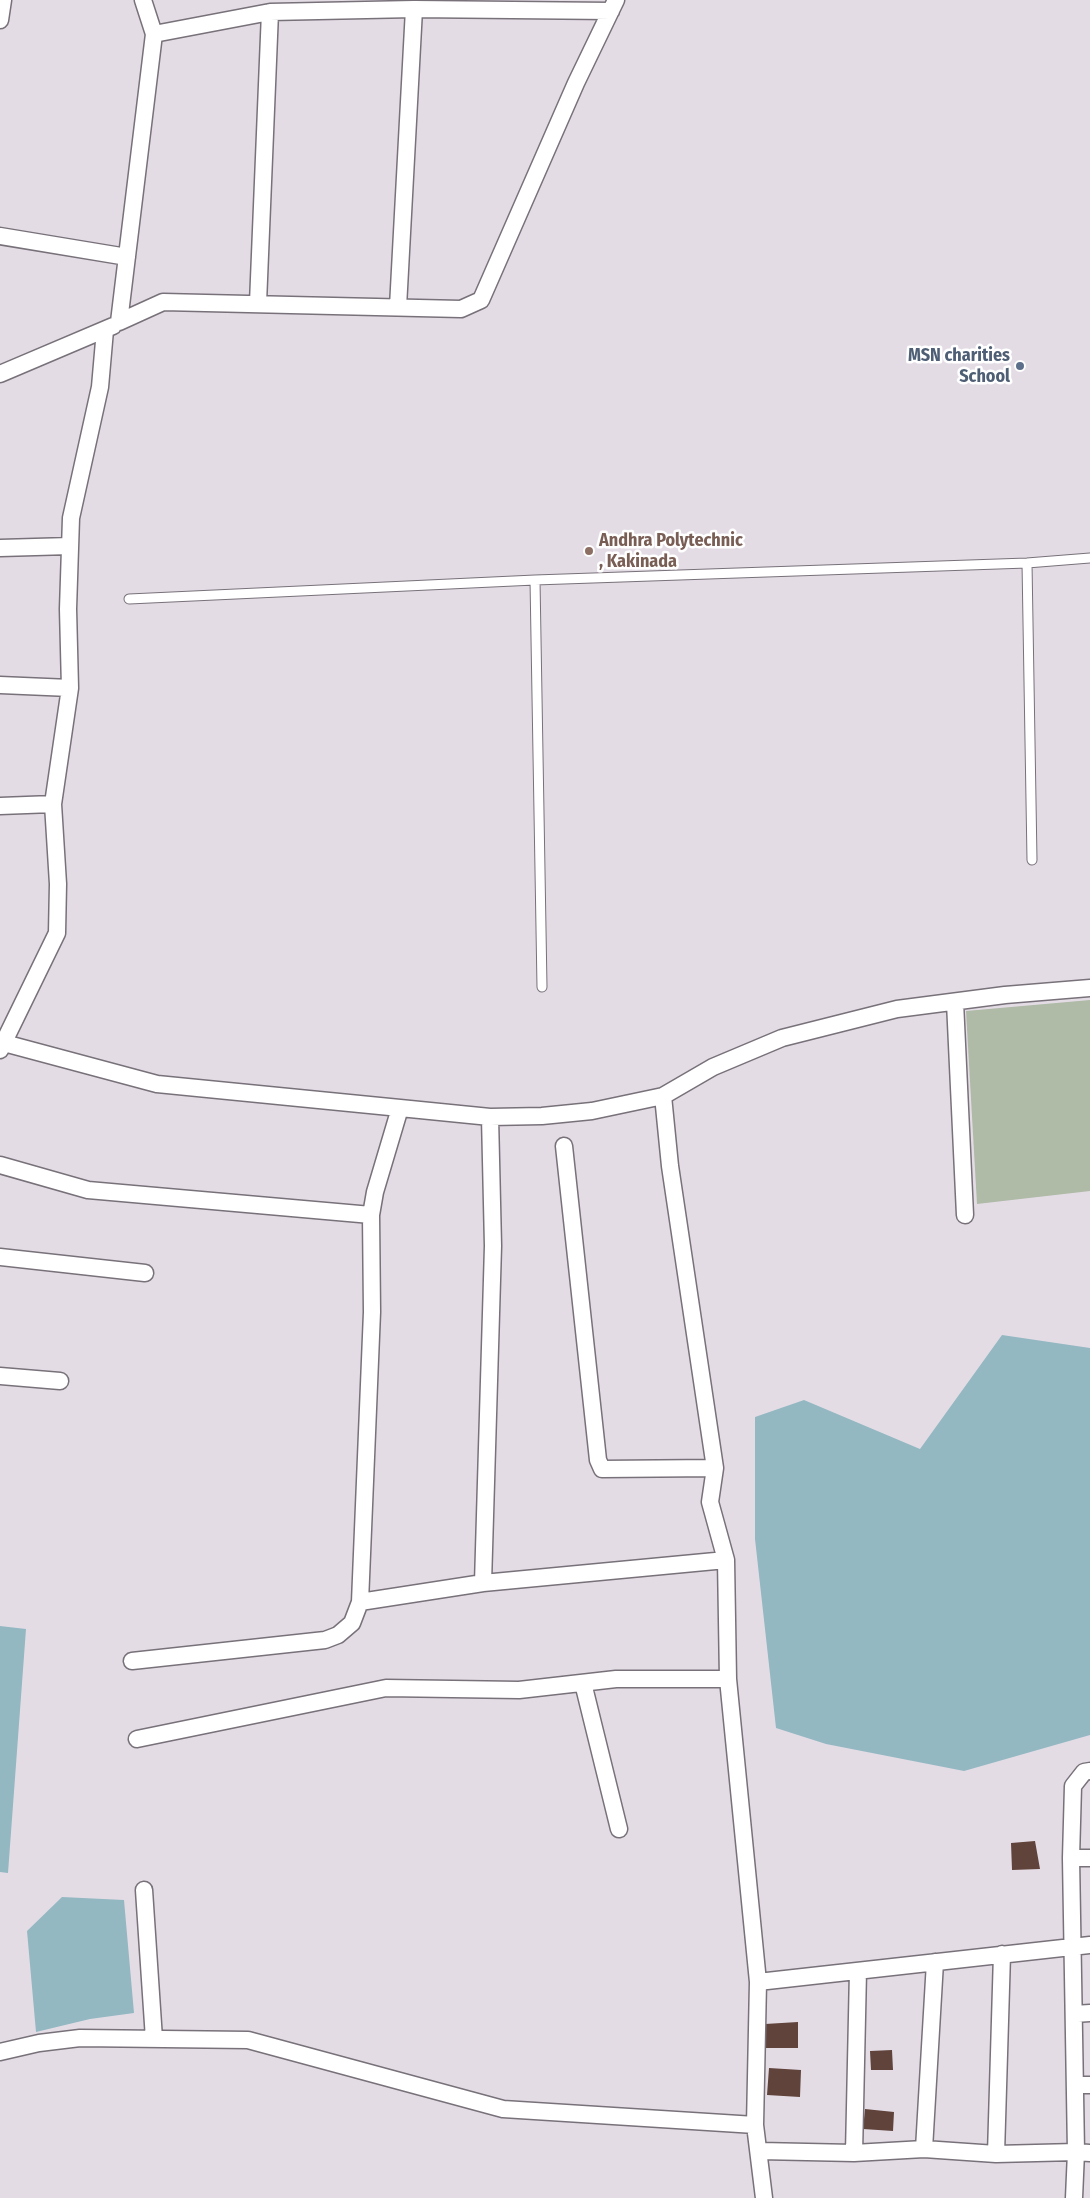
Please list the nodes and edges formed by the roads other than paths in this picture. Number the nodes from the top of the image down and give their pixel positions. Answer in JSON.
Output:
{"nodes":[{"id":1,"x":3,"y":0,"type":"edge"},
{"id":2,"x":143,"y":0,"type":"edge"},
{"id":3,"x":614,"y":5,"type":"edge"},
{"id":4,"x":414,"y":9,"type":"junction"},
{"id":5,"x":270,"y":12,"type":"junction"},
{"id":6,"x":0,"y":20,"type":"edge"},
{"id":7,"x":154,"y":34,"type":"junction"},
{"id":8,"x":0,"y":236,"type":"edge"},
{"id":9,"x":127,"y":257,"type":"junction"},
{"id":10,"x":258,"y":303,"type":"junction"},
{"id":11,"x":398,"y":307,"type":"junction"},
{"id":12,"x":112,"y":326,"type":"junction"},
{"id":13,"x":0,"y":374,"type":"edge"},
{"id":14,"x":70,"y":546,"type":"junction"},
{"id":15,"x":0,"y":548,"type":"edge"},
{"id":16,"x":1090,"y":558,"type":"edge"},
{"id":17,"x":1028,"y":563,"type":"junction"},
{"id":18,"x":535,"y":580,"type":"junction"},
{"id":19,"x":129,"y":599,"type":"dead end"},
{"id":20,"x":0,"y":685,"type":"edge"},
{"id":21,"x":70,"y":688,"type":"junction"},
{"id":22,"x":53,"y":804,"type":"junction"},
{"id":23,"x":0,"y":806,"type":"edge"},
{"id":24,"x":1032,"y":860,"type":"dead end"},
{"id":25,"x":542,"y":987,"type":"dead end"},
{"id":26,"x":1090,"y":988,"type":"edge"},
{"id":27,"x":955,"y":1002,"type":"junction"},
{"id":28,"x":2,"y":1047,"type":"edge"},
{"id":29,"x":663,"y":1096,"type":"junction"},
{"id":30,"x":400,"y":1108,"type":"junction"},
{"id":31,"x":490,"y":1117,"type":"junction"},
{"id":32,"x":564,"y":1146,"type":"dead end"},
{"id":33,"x":0,"y":1164,"type":"edge"},
{"id":34,"x":371,"y":1214,"type":"junction"},
{"id":35,"x":965,"y":1214,"type":"dead end"},
{"id":36,"x":0,"y":1257,"type":"edge"},
{"id":37,"x":146,"y":1273,"type":"dead end"},
{"id":38,"x":0,"y":1376,"type":"edge"},
{"id":39,"x":60,"y":1380,"type":"dead end"},
{"id":40,"x":715,"y":1468,"type":"junction"},
{"id":41,"x":726,"y":1560,"type":"junction"},
{"id":42,"x":482,"y":1583,"type":"junction"},
{"id":43,"x":360,"y":1602,"type":"junction"},
{"id":44,"x":132,"y":1661,"type":"dead end"},
{"id":45,"x":728,"y":1679,"type":"junction"},
{"id":46,"x":583,"y":1683,"type":"junction"},
{"id":47,"x":137,"y":1740,"type":"dead end"},
{"id":48,"x":1090,"y":1771,"type":"edge"},
{"id":49,"x":619,"y":1829,"type":"dead end"},
{"id":50,"x":1071,"y":1858,"type":"junction"},
{"id":51,"x":1090,"y":1858,"type":"edge"},
{"id":52,"x":144,"y":1890,"type":"dead end"},
{"id":53,"x":1082,"y":1946,"type":"edge"},
{"id":54,"x":1002,"y":1954,"type":"junction"},
{"id":55,"x":935,"y":1962,"type":"junction"},
{"id":56,"x":858,"y":1971,"type":"junction"},
{"id":57,"x":758,"y":1982,"type":"junction"},
{"id":58,"x":1082,"y":2014,"type":"edge"},
{"id":59,"x":154,"y":2039,"type":"junction"},
{"id":60,"x":0,"y":2052,"type":"edge"},
{"id":61,"x":1082,"y":2085,"type":"edge"},
{"id":62,"x":755,"y":2125,"type":"junction"},
{"id":63,"x":924,"y":2149,"type":"junction"},
{"id":64,"x":760,"y":2151,"type":"junction"},
{"id":65,"x":1083,"y":2152,"type":"edge"},
{"id":66,"x":854,"y":2153,"type":"junction"},
{"id":67,"x":996,"y":2154,"type":"junction"},
{"id":68,"x":764,"y":2198,"type":"edge"},
{"id":69,"x":1074,"y":2198,"type":"edge"}],
"edges":[{"from":1,"to":6,"type":"street"},
{"from":2,"to":7,"type":"street"},
{"from":3,"to":4,"type":"street"},
{"from":3,"to":11,"type":"street"},
{"from":4,"to":5,"type":"street"},
{"from":4,"to":11,"type":"street"},
{"from":5,"to":7,"type":"street"},
{"from":5,"to":10,"type":"street"},
{"from":7,"to":9,"type":"street"},
{"from":8,"to":9,"type":"street"},
{"from":9,"to":12,"type":"street"},
{"from":10,"to":11,"type":"street"},
{"from":10,"to":12,"type":"street"},
{"from":12,"to":13,"type":"street"},
{"from":12,"to":14,"type":"street"},
{"from":14,"to":15,"type":"street"},
{"from":14,"to":21,"type":"street"},
{"from":16,"to":17,"type":"lane"},
{"from":17,"to":18,"type":"lane"},
{"from":17,"to":24,"type":"lane"},
{"from":18,"to":19,"type":"lane"},
{"from":18,"to":25,"type":"lane"},
{"from":20,"to":21,"type":"street"},
{"from":21,"to":22,"type":"street"},
{"from":22,"to":23,"type":"street"},
{"from":22,"to":28,"type":"street"},
{"from":26,"to":27,"type":"street"},
{"from":27,"to":29,"type":"street"},
{"from":27,"to":35,"type":"street"},
{"from":28,"to":30,"type":"street"},
{"from":29,"to":31,"type":"street"},
{"from":29,"to":40,"type":"street"},
{"from":30,"to":31,"type":"street"},
{"from":30,"to":34,"type":"street"},
{"from":31,"to":42,"type":"street"},
{"from":32,"to":40,"type":"street"},
{"from":33,"to":34,"type":"street"},
{"from":34,"to":43,"type":"street"},
{"from":36,"to":37,"type":"street"},
{"from":38,"to":39,"type":"street"},
{"from":40,"to":41,"type":"street"},
{"from":41,"to":42,"type":"street"},
{"from":41,"to":45,"type":"street"},
{"from":42,"to":43,"type":"street"},
{"from":43,"to":44,"type":"street"},
{"from":45,"to":46,"type":"street"},
{"from":45,"to":57,"type":"street"},
{"from":46,"to":47,"type":"street"},
{"from":46,"to":49,"type":"street"},
{"from":48,"to":50,"type":"street"},
{"from":50,"to":51,"type":"street"},
{"from":50,"to":53,"type":"street"},
{"from":52,"to":59,"type":"street"},
{"from":53,"to":54,"type":"street"},
{"from":53,"to":58,"type":"street"},
{"from":54,"to":55,"type":"street"},
{"from":54,"to":67,"type":"street"},
{"from":55,"to":56,"type":"street"},
{"from":55,"to":63,"type":"street"},
{"from":56,"to":57,"type":"street"},
{"from":56,"to":66,"type":"street"},
{"from":57,"to":62,"type":"street"},
{"from":58,"to":61,"type":"street"},
{"from":59,"to":60,"type":"street"},
{"from":59,"to":62,"type":"street"},
{"from":61,"to":65,"type":"street"},
{"from":62,"to":64,"type":"street"},
{"from":63,"to":66,"type":"street"},
{"from":63,"to":67,"type":"street"},
{"from":64,"to":66,"type":"street"},
{"from":64,"to":68,"type":"street"},
{"from":65,"to":67,"type":"street"},
{"from":65,"to":69,"type":"street"}]}
